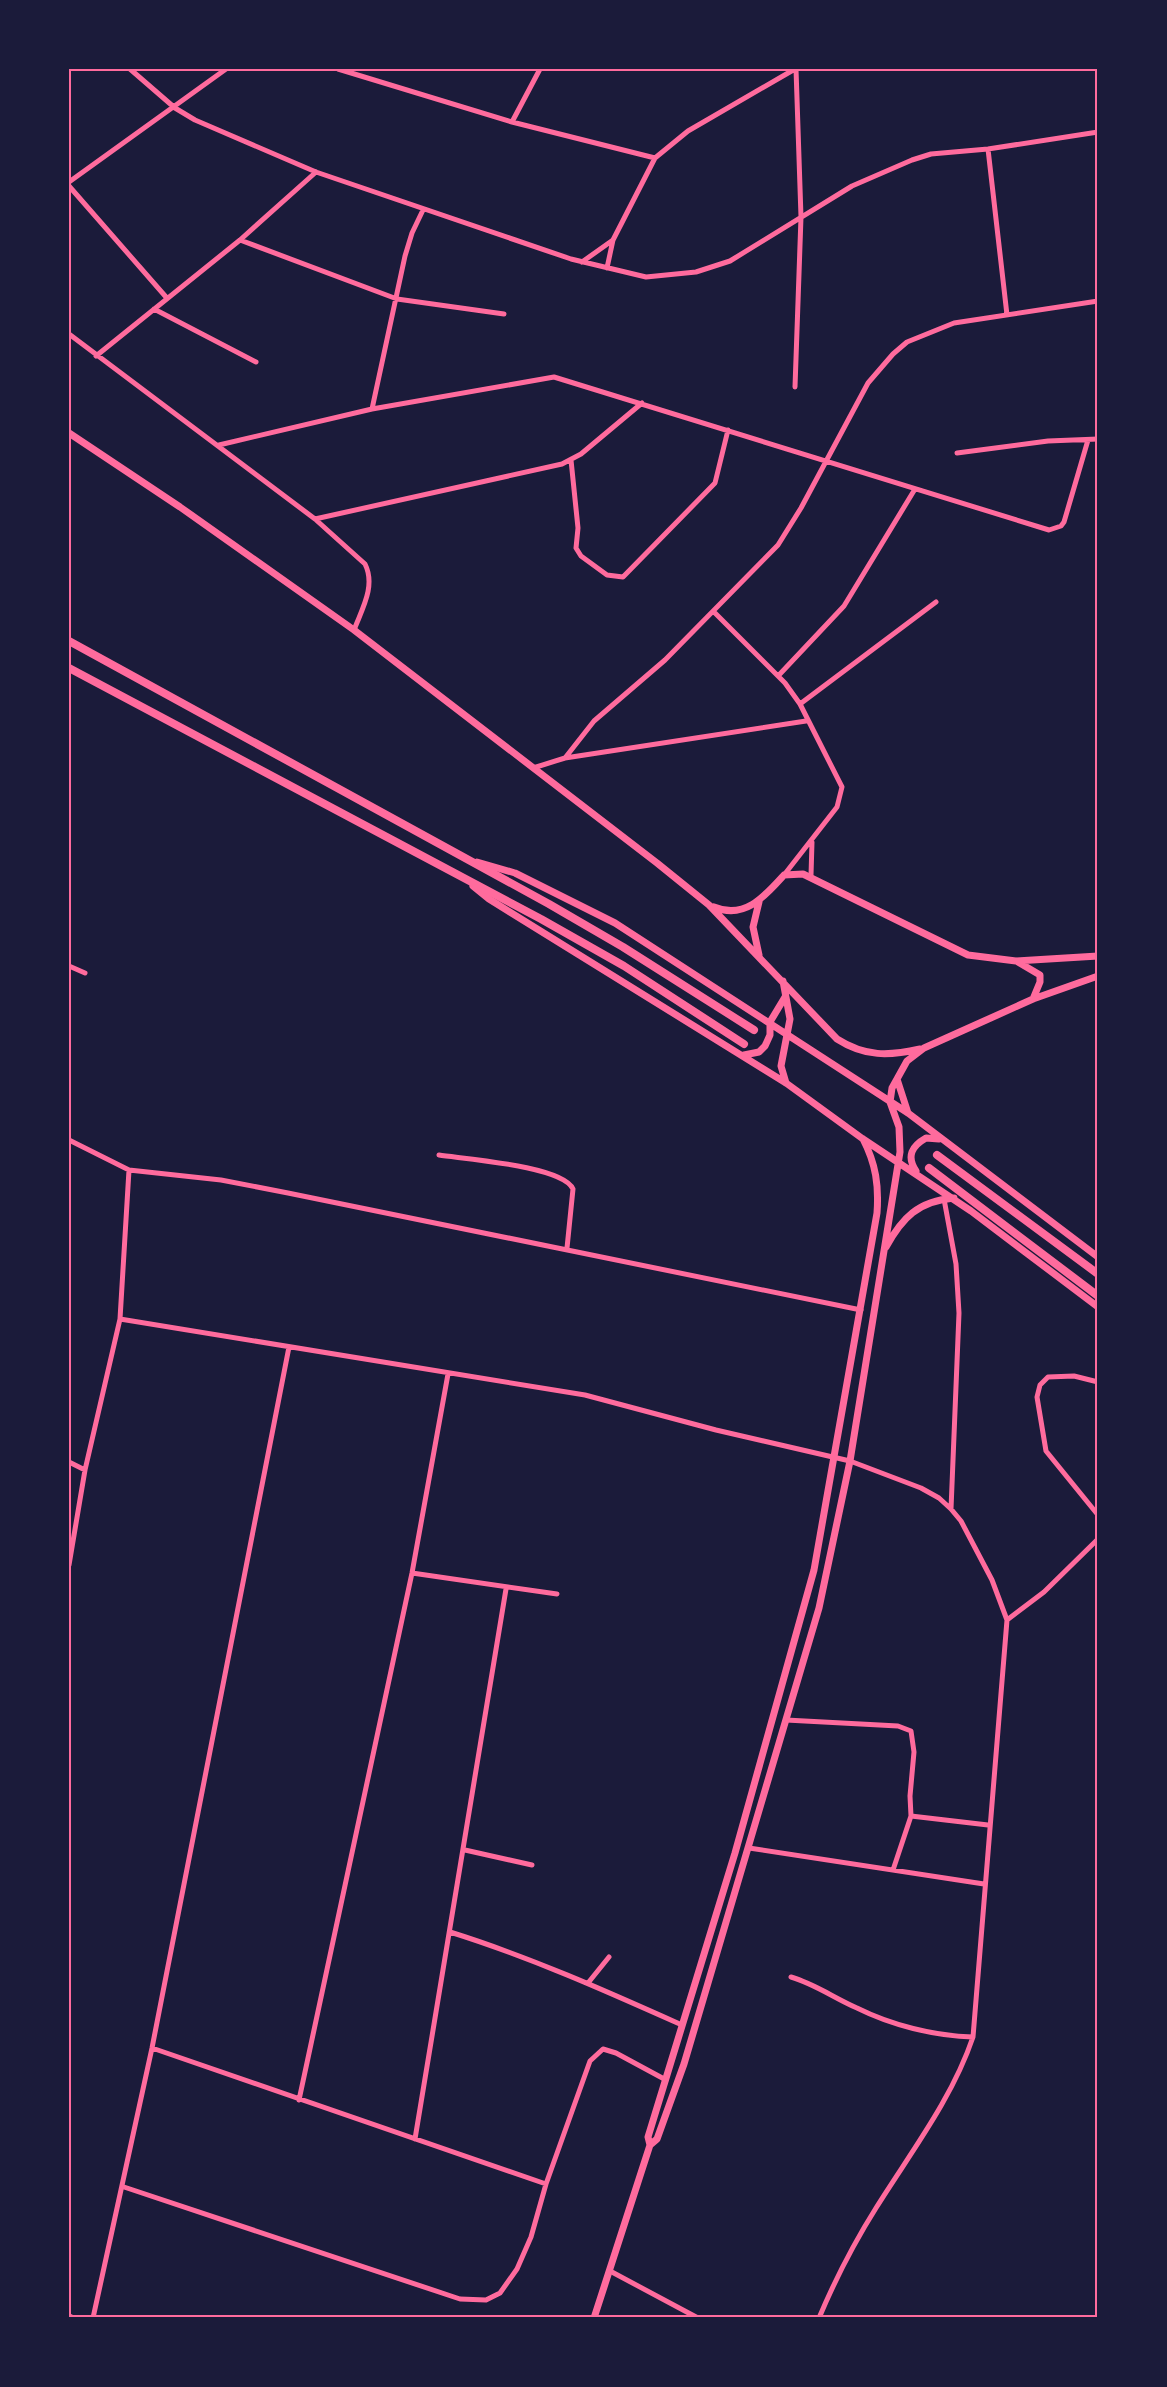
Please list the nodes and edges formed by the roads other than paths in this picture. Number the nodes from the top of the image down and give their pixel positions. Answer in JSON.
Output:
{"nodes":[{"id":1,"x":130,"y":69,"type":"edge"},
{"id":2,"x":226,"y":69,"type":"edge"},
{"id":3,"x":338,"y":69,"type":"edge"},
{"id":4,"x":540,"y":69,"type":"edge"},
{"id":5,"x":795,"y":69,"type":"edge"},
{"id":6,"x":175,"y":108,"type":"junction"},
{"id":7,"x":512,"y":122,"type":"junction"},
{"id":8,"x":1098,"y":132,"type":"edge"},
{"id":9,"x":988,"y":149,"type":"junction"},
{"id":10,"x":655,"y":158,"type":"junction"},
{"id":11,"x":316,"y":172,"type":"junction"},
{"id":12,"x":69,"y":184,"type":"edge"},
{"id":13,"x":423,"y":210,"type":"junction"},
{"id":14,"x":801,"y":217,"type":"junction"},
{"id":15,"x":240,"y":240,"type":"junction"},
{"id":16,"x":613,"y":240,"type":"junction"},
{"id":17,"x":582,"y":262,"type":"junction"},
{"id":18,"x":607,"y":268,"type":"junction"},
{"id":19,"x":166,"y":297,"type":"junction"},
{"id":20,"x":397,"y":299,"type":"junction"},
{"id":21,"x":1098,"y":301,"type":"edge"},
{"id":22,"x":154,"y":309,"type":"junction"},
{"id":23,"x":504,"y":314,"type":"dead end"},
{"id":24,"x":1007,"y":315,"type":"junction"},
{"id":25,"x":69,"y":334,"type":"edge"},
{"id":26,"x":96,"y":356,"type":"junction"},
{"id":27,"x":256,"y":362,"type":"dead end"},
{"id":28,"x":795,"y":387,"type":"dead end"},
{"id":29,"x":642,"y":403,"type":"junction"},
{"id":30,"x":372,"y":409,"type":"junction"},
{"id":31,"x":728,"y":430,"type":"junction"},
{"id":32,"x":69,"y":433,"type":"edge"},
{"id":33,"x":1098,"y":439,"type":"edge"},
{"id":34,"x":1088,"y":440,"type":"junction"},
{"id":35,"x":219,"y":446,"type":"junction"},
{"id":36,"x":957,"y":453,"type":"dead end"},
{"id":37,"x":571,"y":460,"type":"junction"},
{"id":38,"x":826,"y":461,"type":"junction"},
{"id":39,"x":915,"y":489,"type":"junction"},
{"id":40,"x":315,"y":519,"type":"junction"},
{"id":41,"x":936,"y":602,"type":"dead end"},
{"id":42,"x":714,"y":612,"type":"junction"},
{"id":43,"x":354,"y":630,"type":"junction"},
{"id":44,"x":69,"y":640,"type":"edge"},
{"id":45,"x":71,"y":671,"type":"edge"},
{"id":46,"x":779,"y":675,"type":"junction"},
{"id":47,"x":800,"y":704,"type":"junction"},
{"id":48,"x":806,"y":721,"type":"junction"},
{"id":49,"x":565,"y":758,"type":"junction"},
{"id":50,"x":533,"y":768,"type":"junction"},
{"id":51,"x":812,"y":842,"type":"junction"},
{"id":52,"x":472,"y":861,"type":"junction"},
{"id":53,"x":784,"y":875,"type":"junction"},
{"id":54,"x":811,"y":875,"type":"junction"},
{"id":55,"x":469,"y":882,"type":"junction"},
{"id":56,"x":759,"y":902,"type":"junction"},
{"id":57,"x":709,"y":904,"type":"junction"},
{"id":58,"x":1098,"y":956,"type":"edge"},
{"id":59,"x":760,"y":957,"type":"junction"},
{"id":60,"x":1016,"y":961,"type":"junction"},
{"id":61,"x":69,"y":966,"type":"edge"},
{"id":62,"x":85,"y":973,"type":"dead end"},
{"id":63,"x":1098,"y":976,"type":"edge"},
{"id":64,"x":783,"y":981,"type":"junction"},
{"id":65,"x":785,"y":997,"type":"junction"},
{"id":66,"x":1033,"y":999,"type":"junction"},
{"id":67,"x":770,"y":1022,"type":"junction"},
{"id":68,"x":754,"y":1030,"type":"dead end"},
{"id":69,"x":788,"y":1034,"type":"junction"},
{"id":70,"x":744,"y":1044,"type":"dead end"},
{"id":71,"x":924,"y":1048,"type":"junction"},
{"id":72,"x":742,"y":1054,"type":"junction"},
{"id":73,"x":897,"y":1078,"type":"junction"},
{"id":74,"x":786,"y":1083,"type":"junction"},
{"id":75,"x":890,"y":1102,"type":"junction"},
{"id":76,"x":908,"y":1113,"type":"junction"},
{"id":77,"x":863,"y":1139,"type":"junction"},
{"id":78,"x":941,"y":1139,"type":"junction"},
{"id":79,"x":69,"y":1140,"type":"edge"},
{"id":80,"x":439,"y":1155,"type":"dead end"},
{"id":81,"x":937,"y":1155,"type":"dead end"},
{"id":82,"x":898,"y":1162,"type":"junction"},
{"id":83,"x":929,"y":1168,"type":"dead end"},
{"id":84,"x":129,"y":1170,"type":"junction"},
{"id":85,"x":920,"y":1175,"type":"junction"},
{"id":86,"x":954,"y":1198,"type":"junction"},
{"id":87,"x":944,"y":1199,"type":"junction"},
{"id":88,"x":567,"y":1248,"type":"junction"},
{"id":89,"x":884,"y":1252,"type":"junction"},
{"id":90,"x":1098,"y":1257,"type":"edge"},
{"id":91,"x":1098,"y":1274,"type":"edge"},
{"id":92,"x":865,"y":1287,"type":"junction"},
{"id":93,"x":878,"y":1289,"type":"junction"},
{"id":94,"x":1098,"y":1296,"type":"edge"},
{"id":95,"x":1098,"y":1307,"type":"edge"},
{"id":96,"x":861,"y":1310,"type":"junction"},
{"id":97,"x":120,"y":1319,"type":"junction"},
{"id":98,"x":289,"y":1347,"type":"junction"},
{"id":99,"x":448,"y":1374,"type":"junction"},
{"id":100,"x":1098,"y":1382,"type":"edge"},
{"id":101,"x":836,"y":1456,"type":"junction"},
{"id":102,"x":850,"y":1461,"type":"junction"},
{"id":103,"x":69,"y":1462,"type":"edge"},
{"id":104,"x":85,"y":1470,"type":"junction"},
{"id":105,"x":951,"y":1509,"type":"junction"},
{"id":106,"x":1098,"y":1515,"type":"edge"},
{"id":107,"x":1098,"y":1539,"type":"edge"},
{"id":108,"x":69,"y":1565,"type":"edge"},
{"id":109,"x":411,"y":1573,"type":"junction"},
{"id":110,"x":506,"y":1589,"type":"junction"},
{"id":111,"x":557,"y":1594,"type":"dead end"},
{"id":112,"x":1007,"y":1620,"type":"junction"},
{"id":113,"x":786,"y":1720,"type":"junction"},
{"id":114,"x":911,"y":1816,"type":"junction"},
{"id":115,"x":988,"y":1825,"type":"junction"},
{"id":116,"x":749,"y":1848,"type":"junction"},
{"id":117,"x":465,"y":1850,"type":"junction"},
{"id":118,"x":532,"y":1865,"type":"dead end"},
{"id":119,"x":893,"y":1870,"type":"junction"},
{"id":120,"x":984,"y":1884,"type":"junction"},
{"id":121,"x":450,"y":1932,"type":"junction"},
{"id":122,"x":609,"y":1957,"type":"dead end"},
{"id":123,"x":790,"y":1977,"type":"dead end"},
{"id":124,"x":588,"y":1983,"type":"junction"},
{"id":125,"x":682,"y":2025,"type":"junction"},
{"id":126,"x":973,"y":2037,"type":"junction"},
{"id":127,"x":152,"y":2048,"type":"junction"},
{"id":128,"x":666,"y":2080,"type":"junction"},
{"id":129,"x":300,"y":2100,"type":"junction"},
{"id":130,"x":416,"y":2139,"type":"junction"},
{"id":131,"x":650,"y":2145,"type":"junction"},
{"id":132,"x":546,"y":2184,"type":"junction"},
{"id":133,"x":123,"y":2187,"type":"junction"},
{"id":134,"x":610,"y":2271,"type":"junction"},
{"id":135,"x":93,"y":2318,"type":"edge"},
{"id":136,"x":594,"y":2318,"type":"edge"},
{"id":137,"x":698,"y":2318,"type":"edge"},
{"id":138,"x":819,"y":2318,"type":"edge"}],
"edges":[{"from":1,"to":6,"type":"street"},
{"from":2,"to":6,"type":"street"},
{"from":3,"to":7,"type":"street"},
{"from":4,"to":7,"type":"street"},
{"from":5,"to":10,"type":"street"},
{"from":5,"to":14,"type":"street"},
{"from":6,"to":11,"type":"street"},
{"from":6,"to":12,"type":"street"},
{"from":7,"to":10,"type":"street"},
{"from":8,"to":9,"type":"street"},
{"from":9,"to":14,"type":"street"},
{"from":9,"to":24,"type":"street"},
{"from":10,"to":16,"type":"street"},
{"from":11,"to":13,"type":"street"},
{"from":11,"to":15,"type":"street"},
{"from":12,"to":19,"type":"street"},
{"from":13,"to":17,"type":"street"},
{"from":13,"to":20,"type":"street"},
{"from":14,"to":18,"type":"street"},
{"from":14,"to":28,"type":"street"},
{"from":15,"to":19,"type":"street"},
{"from":15,"to":20,"type":"street"},
{"from":16,"to":17,"type":"street"},
{"from":16,"to":18,"type":"street"},
{"from":17,"to":18,"type":"street"},
{"from":19,"to":22,"type":"street"},
{"from":20,"to":23,"type":"street"},
{"from":20,"to":30,"type":"street"},
{"from":21,"to":24,"type":"street"},
{"from":22,"to":26,"type":"street"},
{"from":22,"to":27,"type":"street"},
{"from":24,"to":38,"type":"street"},
{"from":25,"to":26,"type":"street"},
{"from":26,"to":35,"type":"street"},
{"from":29,"to":30,"type":"street"},
{"from":29,"to":31,"type":"street"},
{"from":29,"to":37,"type":"street"},
{"from":30,"to":35,"type":"street"},
{"from":31,"to":37,"type":"street"},
{"from":31,"to":38,"type":"street"},
{"from":32,"to":43,"type":"street"},
{"from":33,"to":34,"type":"street"},
{"from":34,"to":36,"type":"street"},
{"from":34,"to":39,"type":"street"},
{"from":35,"to":40,"type":"street"},
{"from":37,"to":40,"type":"street"},
{"from":38,"to":39,"type":"street"},
{"from":38,"to":42,"type":"street"},
{"from":39,"to":46,"type":"street"},
{"from":40,"to":43,"type":"street"},
{"from":41,"to":47,"type":"street"},
{"from":42,"to":46,"type":"street"},
{"from":42,"to":49,"type":"street"},
{"from":43,"to":50,"type":"street"},
{"from":44,"to":52,"type":"highway"},
{"from":45,"to":55,"type":"highway"},
{"from":46,"to":47,"type":"street"},
{"from":47,"to":48,"type":"street"},
{"from":48,"to":49,"type":"street"},
{"from":48,"to":51,"type":"street"},
{"from":49,"to":50,"type":"street"},
{"from":50,"to":57,"type":"street"},
{"from":51,"to":53,"type":"street"},
{"from":51,"to":54,"type":"street"},
{"from":52,"to":67,"type":"street"},
{"from":52,"to":68,"type":"highway"},
{"from":53,"to":54,"type":"street"},
{"from":53,"to":56,"type":"street"},
{"from":54,"to":60,"type":"street"},
{"from":55,"to":70,"type":"highway"},
{"from":55,"to":72,"type":"street"},
{"from":56,"to":57,"type":"street"},
{"from":56,"to":59,"type":"street"},
{"from":57,"to":59,"type":"street"},
{"from":58,"to":60,"type":"street"},
{"from":59,"to":64,"type":"street"},
{"from":60,"to":66,"type":"street"},
{"from":61,"to":62,"type":"street"},
{"from":63,"to":66,"type":"street"},
{"from":64,"to":65,"type":"street"},
{"from":64,"to":71,"type":"street"},
{"from":65,"to":67,"type":"street"},
{"from":65,"to":69,"type":"street"},
{"from":66,"to":71,"type":"street"},
{"from":67,"to":69,"type":"street"},
{"from":67,"to":72,"type":"street"},
{"from":69,"to":74,"type":"street"},
{"from":69,"to":75,"type":"street"},
{"from":71,"to":73,"type":"street"},
{"from":72,"to":74,"type":"street"},
{"from":73,"to":75,"type":"street"},
{"from":73,"to":76,"type":"street"},
{"from":74,"to":77,"type":"street"},
{"from":75,"to":76,"type":"street"},
{"from":75,"to":82,"type":"street"},
{"from":76,"to":78,"type":"street"},
{"from":77,"to":82,"type":"street"},
{"from":77,"to":92,"type":"street"},
{"from":78,"to":85,"type":"street"},
{"from":78,"to":90,"type":"street"},
{"from":79,"to":84,"type":"street"},
{"from":80,"to":88,"type":"street"},
{"from":81,"to":91,"type":"highway"},
{"from":82,"to":85,"type":"street"},
{"from":82,"to":89,"type":"street"},
{"from":83,"to":94,"type":"highway"},
{"from":84,"to":88,"type":"street"},
{"from":84,"to":97,"type":"street"},
{"from":85,"to":86,"type":"street"},
{"from":86,"to":87,"type":"street"},
{"from":86,"to":95,"type":"street"},
{"from":87,"to":89,"type":"street"},
{"from":87,"to":105,"type":"street"},
{"from":88,"to":96,"type":"street"},
{"from":89,"to":93,"type":"street"},
{"from":92,"to":93,"type":"street"},
{"from":92,"to":96,"type":"street"},
{"from":93,"to":102,"type":"street"},
{"from":96,"to":101,"type":"street"},
{"from":97,"to":98,"type":"street"},
{"from":97,"to":104,"type":"street"},
{"from":98,"to":99,"type":"street"},
{"from":98,"to":127,"type":"street"},
{"from":99,"to":101,"type":"street"},
{"from":99,"to":109,"type":"street"},
{"from":100,"to":106,"type":"street"},
{"from":101,"to":102,"type":"street"},
{"from":101,"to":125,"type":"street"},
{"from":102,"to":105,"type":"street"},
{"from":102,"to":113,"type":"street"},
{"from":103,"to":104,"type":"street"},
{"from":104,"to":108,"type":"street"},
{"from":105,"to":112,"type":"street"},
{"from":107,"to":112,"type":"street"},
{"from":109,"to":110,"type":"street"},
{"from":109,"to":129,"type":"street"},
{"from":110,"to":111,"type":"street"},
{"from":110,"to":117,"type":"street"},
{"from":112,"to":115,"type":"street"},
{"from":113,"to":114,"type":"street"},
{"from":113,"to":116,"type":"street"},
{"from":114,"to":115,"type":"street"},
{"from":114,"to":119,"type":"street"},
{"from":115,"to":120,"type":"street"},
{"from":116,"to":119,"type":"street"},
{"from":116,"to":131,"type":"street"},
{"from":117,"to":118,"type":"street"},
{"from":117,"to":121,"type":"street"},
{"from":119,"to":120,"type":"street"},
{"from":120,"to":126,"type":"street"},
{"from":121,"to":124,"type":"street"},
{"from":121,"to":130,"type":"street"},
{"from":122,"to":124,"type":"street"},
{"from":123,"to":126,"type":"street"},
{"from":124,"to":125,"type":"street"},
{"from":125,"to":128,"type":"street"},
{"from":126,"to":138,"type":"street"},
{"from":127,"to":129,"type":"street"},
{"from":127,"to":133,"type":"street"},
{"from":128,"to":131,"type":"street"},
{"from":128,"to":132,"type":"street"},
{"from":129,"to":130,"type":"street"},
{"from":130,"to":132,"type":"street"},
{"from":131,"to":134,"type":"street"},
{"from":132,"to":133,"type":"street"},
{"from":133,"to":135,"type":"street"},
{"from":134,"to":136,"type":"street"},
{"from":134,"to":137,"type":"street"}]}
